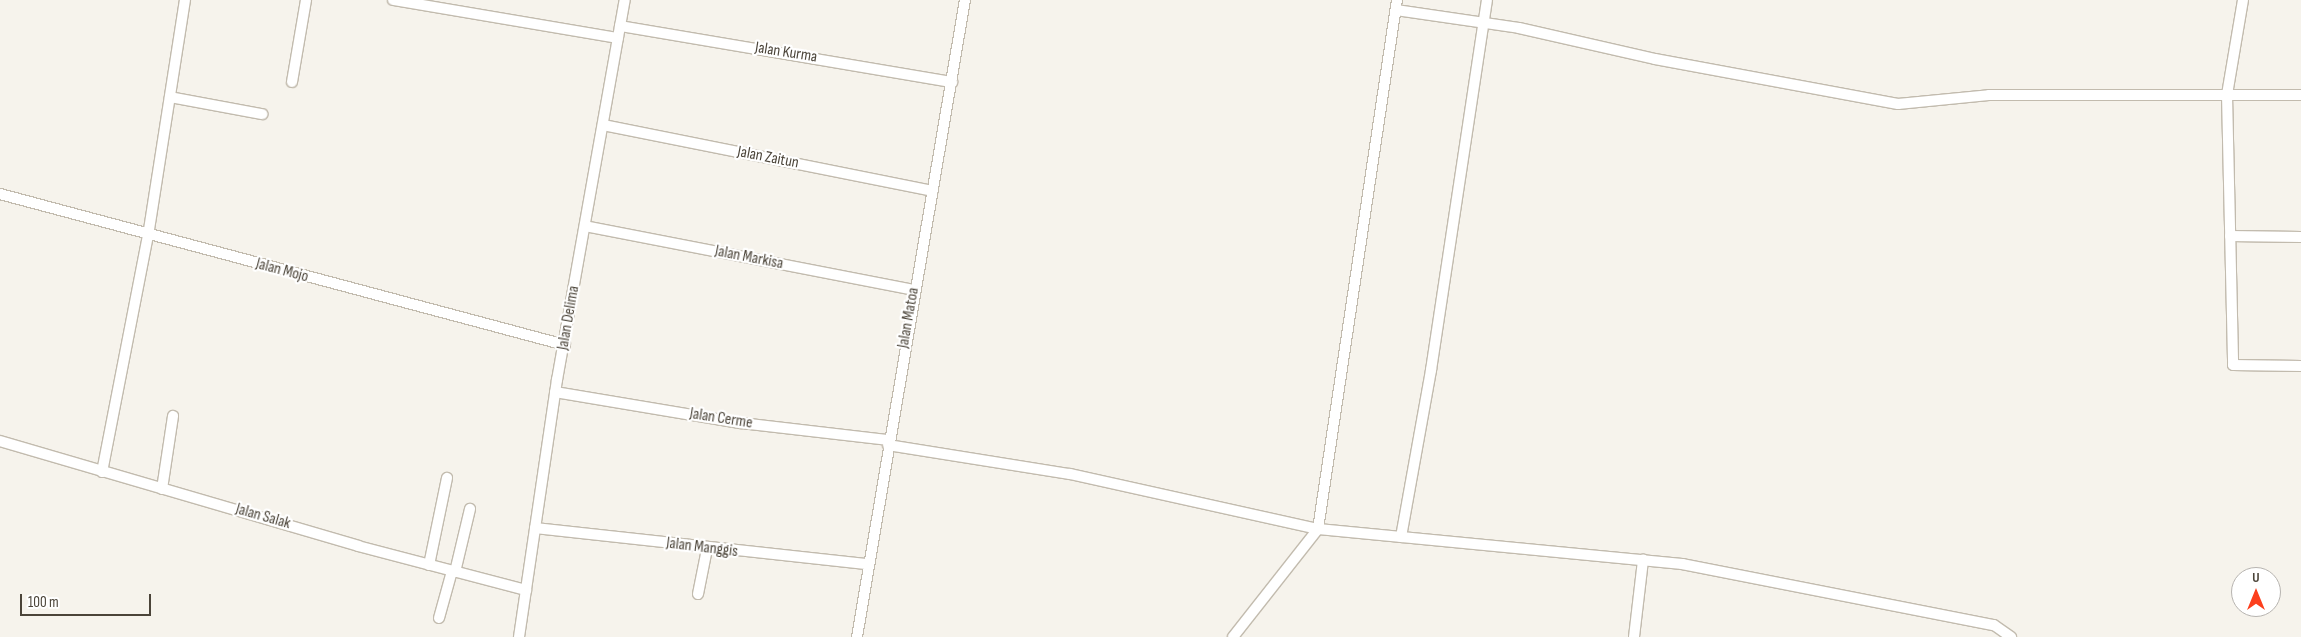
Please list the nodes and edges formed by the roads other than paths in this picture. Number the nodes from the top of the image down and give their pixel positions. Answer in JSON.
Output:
{"nodes":[{"id":1,"x":185,"y":0,"type":"edge"},
{"id":2,"x":306,"y":0,"type":"edge"},
{"id":3,"x":393,"y":0,"type":"edge"},
{"id":4,"x":625,"y":0,"type":"edge"},
{"id":5,"x":965,"y":0,"type":"edge"},
{"id":6,"x":1487,"y":0,"type":"edge"},
{"id":7,"x":2243,"y":0,"type":"edge"},
{"id":8,"x":1396,"y":5,"type":"edge"},
{"id":9,"x":1484,"y":21,"type":"junction"},
{"id":10,"x":620,"y":26,"type":"junction"},
{"id":11,"x":618,"y":38,"type":"junction"},
{"id":12,"x":292,"y":82,"type":"dead end"},
{"id":13,"x":952,"y":82,"type":"junction"},
{"id":14,"x":2227,"y":95,"type":"junction"},
{"id":15,"x":2301,"y":95,"type":"edge"},
{"id":16,"x":170,"y":97,"type":"junction"},
{"id":17,"x":262,"y":114,"type":"dead end"},
{"id":18,"x":603,"y":125,"type":"junction"},
{"id":19,"x":932,"y":191,"type":"junction"},
{"id":20,"x":0,"y":194,"type":"edge"},
{"id":21,"x":584,"y":226,"type":"junction"},
{"id":22,"x":148,"y":236,"type":"junction"},
{"id":23,"x":2230,"y":236,"type":"junction"},
{"id":24,"x":2301,"y":237,"type":"edge"},
{"id":25,"x":914,"y":290,"type":"junction"},
{"id":26,"x":564,"y":345,"type":"junction"},
{"id":27,"x":2301,"y":366,"type":"edge"},
{"id":28,"x":555,"y":392,"type":"junction"},
{"id":29,"x":173,"y":416,"type":"dead end"},
{"id":30,"x":0,"y":441,"type":"edge"},
{"id":31,"x":888,"y":442,"type":"junction"},
{"id":32,"x":102,"y":472,"type":"junction"},
{"id":33,"x":447,"y":478,"type":"dead end"},
{"id":34,"x":162,"y":489,"type":"junction"},
{"id":35,"x":470,"y":509,"type":"dead end"},
{"id":36,"x":535,"y":528,"type":"junction"},
{"id":37,"x":1318,"y":529,"type":"junction"},
{"id":38,"x":1401,"y":537,"type":"junction"},
{"id":39,"x":707,"y":549,"type":"junction"},
{"id":40,"x":1643,"y":560,"type":"junction"},
{"id":41,"x":868,"y":564,"type":"junction"},
{"id":42,"x":429,"y":565,"type":"junction"},
{"id":43,"x":454,"y":571,"type":"junction"},
{"id":44,"x":526,"y":590,"type":"junction"},
{"id":45,"x":698,"y":594,"type":"dead end"},
{"id":46,"x":439,"y":618,"type":"dead end"},
{"id":47,"x":519,"y":637,"type":"edge"},
{"id":48,"x":857,"y":637,"type":"edge"},
{"id":49,"x":1233,"y":637,"type":"edge"},
{"id":50,"x":1634,"y":637,"type":"edge"},
{"id":51,"x":2011,"y":637,"type":"edge"}],
"edges":[{"from":1,"to":16,"type":"street"},
{"from":2,"to":12,"type":"street"},
{"from":3,"to":11,"type":"street"},
{"from":4,"to":10,"type":"street","name":"Jalan Delima"},
{"from":5,"to":13,"type":"street","name":"Jalan Matoa"},
{"from":6,"to":9,"type":"street"},
{"from":7,"to":14,"type":"street"},
{"from":8,"to":9,"type":"street"},
{"from":8,"to":37,"type":"street"},
{"from":9,"to":14,"type":"street"},
{"from":9,"to":38,"type":"street"},
{"from":10,"to":11,"type":"street","name":"Jalan Delima"},
{"from":10,"to":13,"type":"street","name":"Jalan Kurma"},
{"from":11,"to":18,"type":"street","name":"Jalan Delima"},
{"from":13,"to":19,"type":"street","name":"Jalan Matoa"},
{"from":14,"to":15,"type":"street"},
{"from":14,"to":23,"type":"street"},
{"from":16,"to":17,"type":"street"},
{"from":16,"to":22,"type":"street"},
{"from":18,"to":19,"type":"street","name":"Jalan Zaitun"},
{"from":18,"to":21,"type":"street","name":"Jalan Delima"},
{"from":19,"to":25,"type":"street","name":"Jalan Matoa"},
{"from":20,"to":22,"type":"street","name":"Jalan Mojo"},
{"from":21,"to":25,"type":"street","name":"Jalan Markisa"},
{"from":21,"to":26,"type":"street","name":"Jalan Delima"},
{"from":22,"to":26,"type":"street","name":"Jalan Mojo"},
{"from":22,"to":32,"type":"street"},
{"from":23,"to":24,"type":"street"},
{"from":23,"to":27,"type":"street"},
{"from":25,"to":31,"type":"street","name":"Jalan Matoa"},
{"from":26,"to":28,"type":"street","name":"Jalan Delima"},
{"from":28,"to":31,"type":"street","name":"Jalan Cerme"},
{"from":28,"to":36,"type":"street","name":"Jalan Delima"},
{"from":29,"to":34,"type":"street"},
{"from":30,"to":32,"type":"street","name":"Jalan Salak"},
{"from":31,"to":37,"type":"street","name":"Jalan Cerme"},
{"from":31,"to":41,"type":"street","name":"Jalan Matoa"},
{"from":32,"to":34,"type":"street","name":"Jalan Salak"},
{"from":33,"to":42,"type":"street"},
{"from":34,"to":42,"type":"street","name":"Jalan Salak"},
{"from":35,"to":43,"type":"street"},
{"from":36,"to":39,"type":"street","name":"Jalan Manggis"},
{"from":36,"to":44,"type":"street","name":"Jalan Delima"},
{"from":37,"to":38,"type":"street","name":"Jalan Cerme"},
{"from":37,"to":49,"type":"street"},
{"from":38,"to":40,"type":"street","name":"Jalan Cerme"},
{"from":39,"to":41,"type":"street","name":"Jalan Manggis"},
{"from":39,"to":45,"type":"street"},
{"from":40,"to":50,"type":"street"},
{"from":40,"to":51,"type":"street","name":"Jalan Cerme"},
{"from":41,"to":48,"type":"street","name":"Jalan Matoa"},
{"from":42,"to":43,"type":"street","name":"Jalan Salak"},
{"from":43,"to":44,"type":"street","name":"Jalan Salak"},
{"from":43,"to":46,"type":"street"},
{"from":44,"to":47,"type":"street","name":"Jalan Delima"}]}
